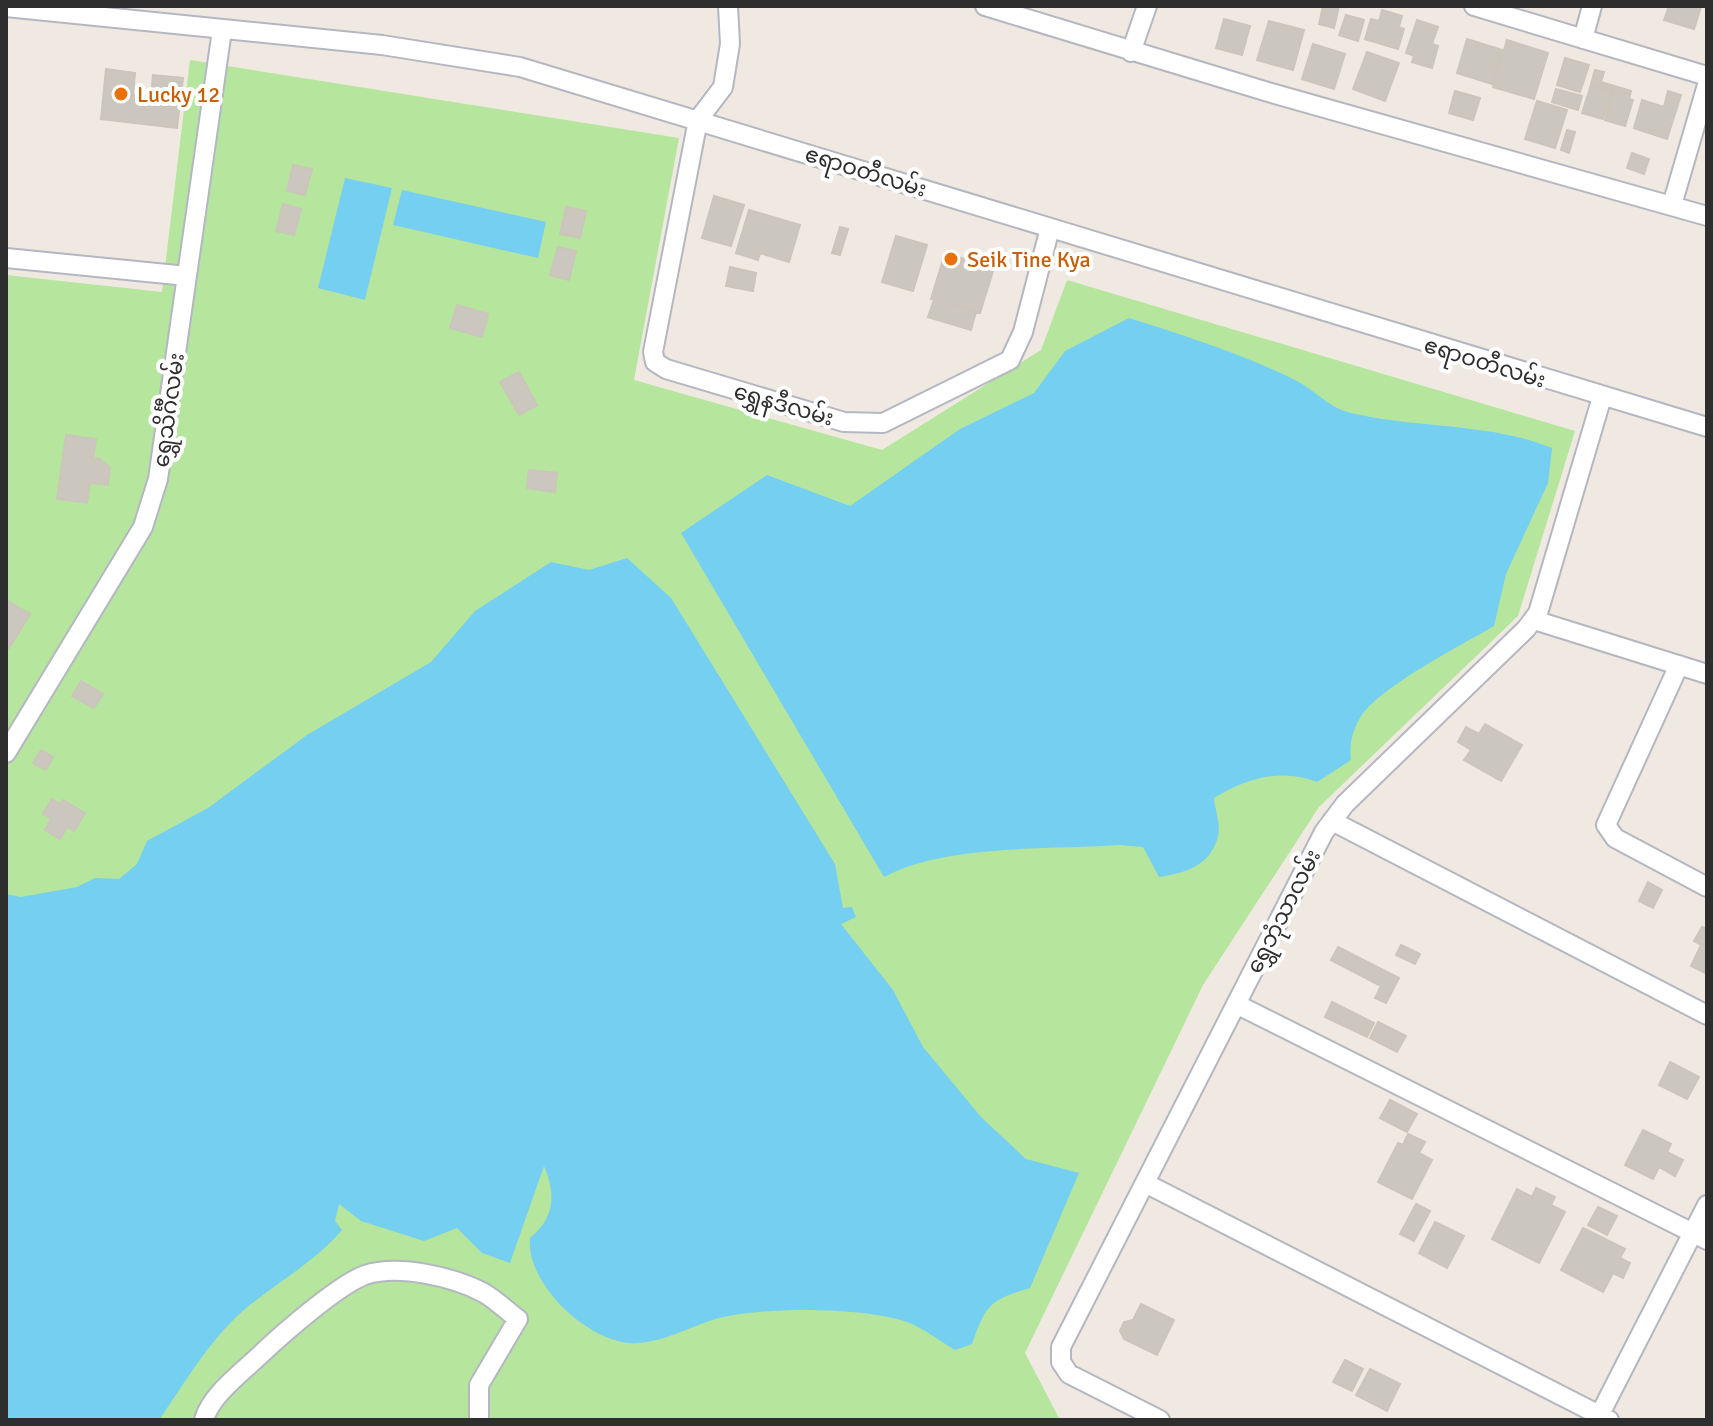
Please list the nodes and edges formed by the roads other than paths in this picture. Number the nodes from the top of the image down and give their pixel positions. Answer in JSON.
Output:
{"nodes":[{"id":1,"x":728,"y":6,"type":"edge"},
{"id":2,"x":985,"y":6,"type":"edge"},
{"id":3,"x":1147,"y":6,"type":"edge"},
{"id":4,"x":1474,"y":6,"type":"edge"},
{"id":5,"x":1592,"y":6,"type":"edge"},
{"id":6,"x":6,"y":7,"type":"edge"},
{"id":7,"x":50,"y":8,"type":"edge"},
{"id":8,"x":222,"y":30,"type":"junction"},
{"id":9,"x":1583,"y":39,"type":"junction"},
{"id":10,"x":1131,"y":52,"type":"junction"},
{"id":11,"x":1707,"y":76,"type":"edge"},
{"id":12,"x":1707,"y":85,"type":"edge"},
{"id":13,"x":698,"y":120,"type":"junction"},
{"id":14,"x":1672,"y":205,"type":"junction"},
{"id":15,"x":1707,"y":216,"type":"edge"},
{"id":16,"x":1050,"y":228,"type":"junction"},
{"id":17,"x":6,"y":258,"type":"edge"},
{"id":18,"x":187,"y":276,"type":"junction"},
{"id":19,"x":1602,"y":397,"type":"junction"},
{"id":20,"x":1707,"y":427,"type":"edge"},
{"id":21,"x":1534,"y":620,"type":"junction"},
{"id":22,"x":1679,"y":665,"type":"junction"},
{"id":23,"x":1707,"y":674,"type":"edge"},
{"id":24,"x":6,"y":753,"type":"edge"},
{"id":25,"x":1332,"y":821,"type":"junction"},
{"id":26,"x":1707,"y":887,"type":"edge"},
{"id":27,"x":1236,"y":1004,"type":"junction"},
{"id":28,"x":1707,"y":1015,"type":"edge"},
{"id":29,"x":1145,"y":1183,"type":"junction"},
{"id":30,"x":1707,"y":1205,"type":"edge"},
{"id":31,"x":1699,"y":1237,"type":"edge"},
{"id":32,"x":1602,"y":1418,"type":"edge"},
{"id":33,"x":204,"y":1420,"type":"edge"},
{"id":34,"x":479,"y":1420,"type":"edge"},
{"id":35,"x":1160,"y":1420,"type":"edge"}],
"edges":[{"from":1,"to":13,"type":"street"},
{"from":2,"to":10,"type":"street"},
{"from":3,"to":10,"type":"street"},
{"from":4,"to":9,"type":"street"},
{"from":5,"to":9,"type":"street"},
{"from":6,"to":7,"type":"street","name":"ဧရာဝတီလမ်း"},
{"from":7,"to":8,"type":"street","name":"ဧရာဝတီလမ်း"},
{"from":8,"to":13,"type":"street","name":"ဧရာဝတီလမ်း"},
{"from":8,"to":18,"type":"street","name":"ရွှေသိင်္ဂီလမ်း"},
{"from":9,"to":11,"type":"street"},
{"from":10,"to":14,"type":"street"},
{"from":12,"to":14,"type":"street"},
{"from":13,"to":16,"type":"street","name":"ဧရာဝတီလမ်း"},
{"from":13,"to":16,"type":"street","name":"ရွှေနဒီလမ်း"},
{"from":14,"to":15,"type":"street"},
{"from":16,"to":19,"type":"street","name":"ဧရာဝတီလမ်း"},
{"from":17,"to":18,"type":"street"},
{"from":18,"to":24,"type":"street","name":"ရွှေသိင်္ဂီလမ်း"},
{"from":19,"to":20,"type":"street","name":"ဧရာဝတီလမ်း"},
{"from":19,"to":21,"type":"street","name":"ရွှေဘုံသာလမ်း"},
{"from":21,"to":22,"type":"street"},
{"from":21,"to":25,"type":"street","name":"ရွှေဘုံသာလမ်း"},
{"from":22,"to":23,"type":"street"},
{"from":22,"to":26,"type":"street"},
{"from":25,"to":27,"type":"street","name":"ရွှေဘုံသာလမ်း"},
{"from":25,"to":28,"type":"street"},
{"from":27,"to":29,"type":"street","name":"ရွှေဘုံသာလမ်း"},
{"from":27,"to":31,"type":"street"},
{"from":29,"to":32,"type":"street"},
{"from":29,"to":35,"type":"street","name":"ရွှေဘုံသာလမ်း"},
{"from":30,"to":31,"type":"street"},
{"from":31,"to":32,"type":"street"},
{"from":33,"to":34,"type":"street"}]}
